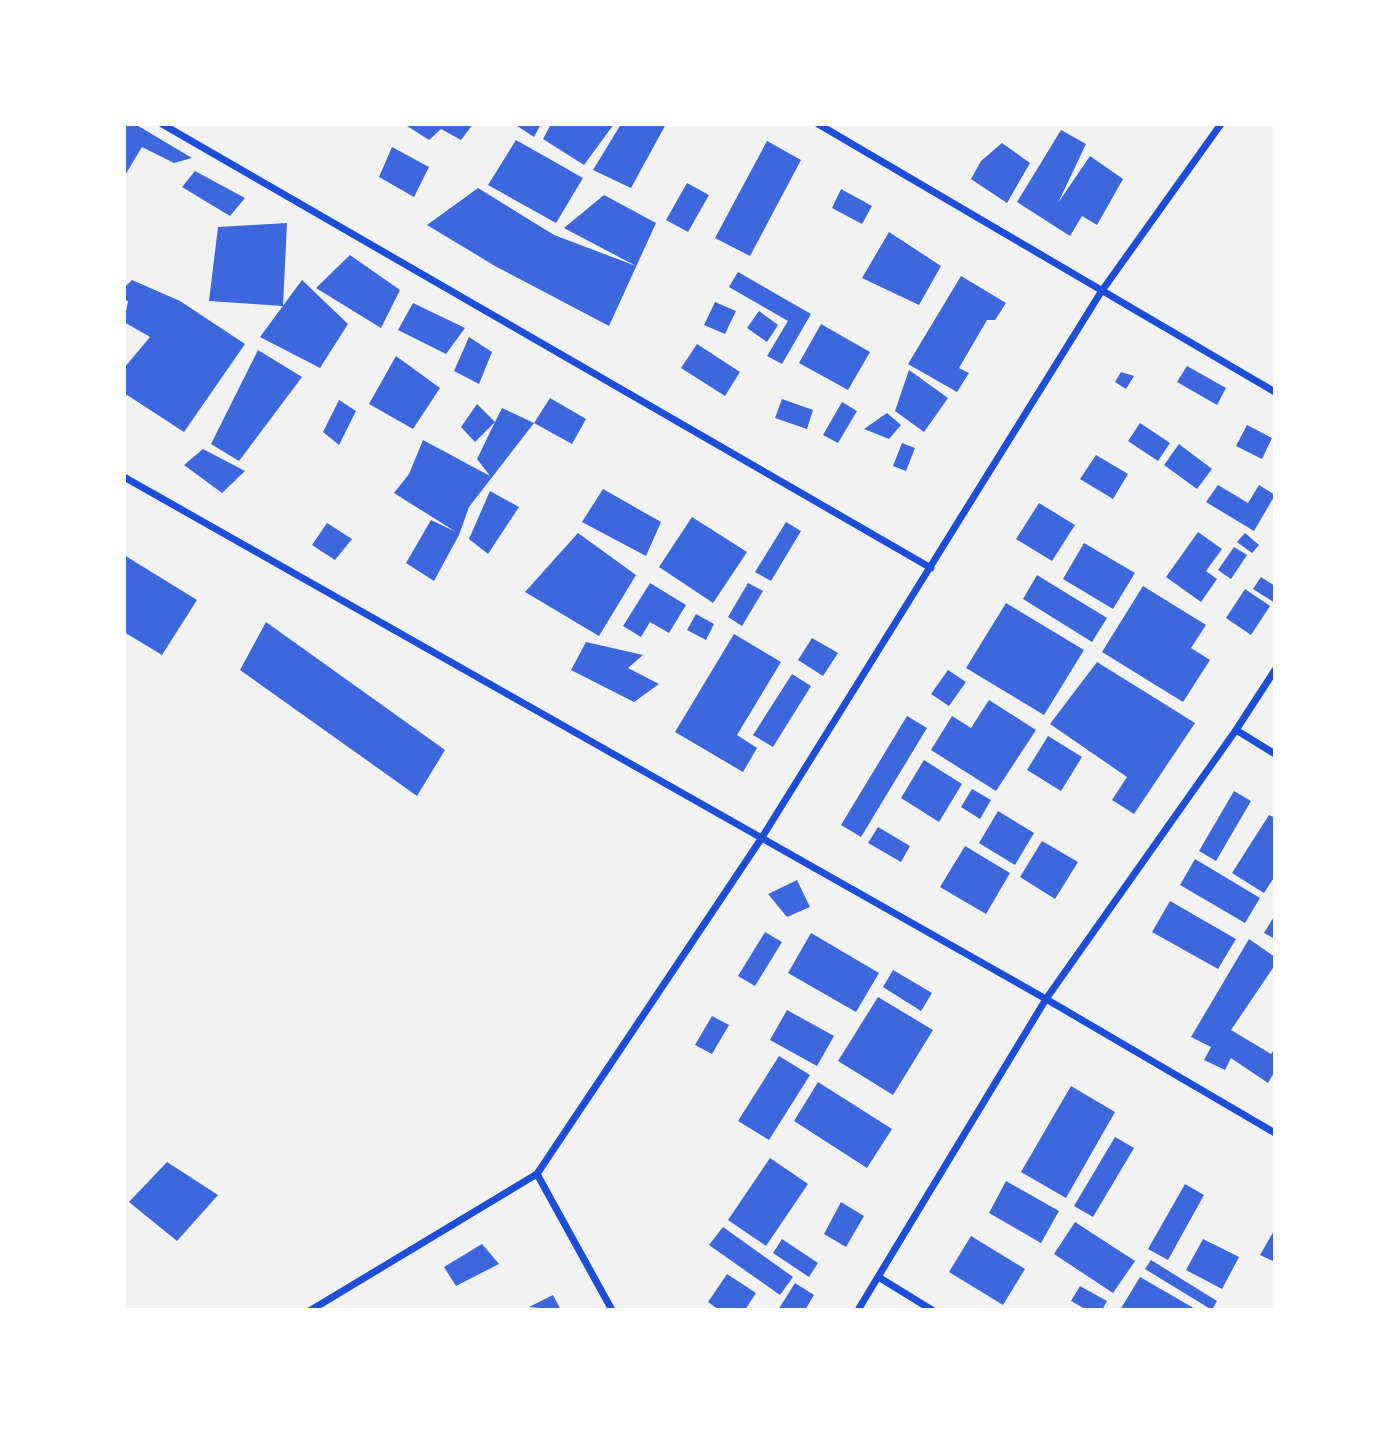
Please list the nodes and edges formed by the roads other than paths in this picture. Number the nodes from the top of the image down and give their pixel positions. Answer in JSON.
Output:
{"nodes":[{"id":1,"x":162,"y":124,"type":"edge"},
{"id":2,"x":818,"y":124,"type":"edge"},
{"id":3,"x":1220,"y":124,"type":"edge"},
{"id":4,"x":1101,"y":292,"type":"junction"},
{"id":5,"x":1275,"y":392,"type":"edge"},
{"id":6,"x":124,"y":477,"type":"edge"},
{"id":7,"x":931,"y":568,"type":"junction"},
{"id":8,"x":1275,"y":670,"type":"edge"},
{"id":9,"x":1236,"y":730,"type":"junction"},
{"id":10,"x":1275,"y":754,"type":"edge"},
{"id":11,"x":761,"y":839,"type":"junction"},
{"id":12,"x":1046,"y":999,"type":"junction"},
{"id":13,"x":1275,"y":1133,"type":"edge"},
{"id":14,"x":537,"y":1174,"type":"junction"},
{"id":15,"x":880,"y":1278,"type":"junction"},
{"id":16,"x":311,"y":1310,"type":"edge"},
{"id":17,"x":612,"y":1310,"type":"edge"},
{"id":18,"x":858,"y":1310,"type":"edge"},
{"id":19,"x":932,"y":1310,"type":"edge"}],
"edges":[{"from":1,"to":7,"type":"street"},
{"from":2,"to":4,"type":"street"},
{"from":3,"to":4,"type":"street"},
{"from":4,"to":5,"type":"street"},
{"from":4,"to":7,"type":"street"},
{"from":6,"to":11,"type":"street"},
{"from":7,"to":11,"type":"street"},
{"from":8,"to":9,"type":"street"},
{"from":9,"to":10,"type":"street"},
{"from":9,"to":12,"type":"street"},
{"from":11,"to":12,"type":"street"},
{"from":11,"to":14,"type":"street"},
{"from":12,"to":13,"type":"street"},
{"from":12,"to":15,"type":"street"},
{"from":14,"to":16,"type":"street"},
{"from":14,"to":17,"type":"street"},
{"from":15,"to":18,"type":"street"},
{"from":15,"to":19,"type":"street"}]}
